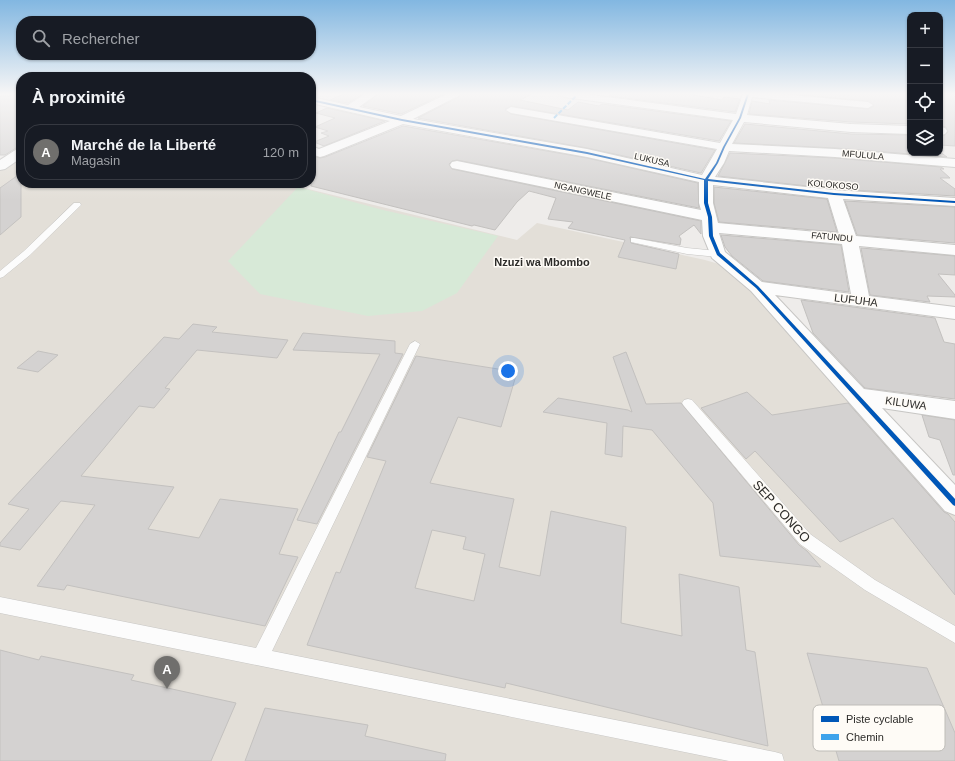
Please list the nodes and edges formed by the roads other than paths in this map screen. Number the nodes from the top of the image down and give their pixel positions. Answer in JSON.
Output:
{"nodes":[{"id":1,"x":376,"y":130,"type":"edge"},
{"id":2,"x":455,"y":130,"type":"edge"},
{"id":3,"x":623,"y":130,"type":"edge"},
{"id":4,"x":734,"y":130,"type":"edge"},
{"id":5,"x":724,"y":147,"type":"junction"},
{"id":6,"x":316,"y":152,"type":"edge"},
{"id":7,"x":943,"y":152,"type":"edge"},
{"id":8,"x":16,"y":155,"type":"edge"},
{"id":9,"x":955,"y":158,"type":"edge"},
{"id":10,"x":955,"y":163,"type":"edge"},
{"id":11,"x":457,"y":165,"type":"dead end"},
{"id":12,"x":0,"y":166,"type":"edge"},
{"id":13,"x":708,"y":181,"type":"junction"},
{"id":14,"x":834,"y":194,"type":"junction"},
{"id":15,"x":955,"y":202,"type":"edge"},
{"id":16,"x":77,"y":205,"type":"dead end"},
{"id":17,"x":710,"y":222,"type":"junction"},
{"id":18,"x":849,"y":239,"type":"junction"},
{"id":19,"x":634,"y":240,"type":"dead end"},
{"id":20,"x":955,"y":250,"type":"edge"},
{"id":21,"x":718,"y":254,"type":"junction"},
{"id":22,"x":0,"y":276,"type":"edge"},
{"id":23,"x":757,"y":287,"type":"junction"},
{"id":24,"x":861,"y":300,"type":"junction"},
{"id":25,"x":955,"y":313,"type":"edge"},
{"id":26,"x":415,"y":344,"type":"dead end"},
{"id":27,"x":857,"y":396,"type":"junction"},
{"id":28,"x":688,"y":403,"type":"dead end"},
{"id":29,"x":955,"y":410,"type":"edge"},
{"id":30,"x":955,"y":503,"type":"edge"},
{"id":31,"x":0,"y":605,"type":"edge"},
{"id":32,"x":955,"y":634,"type":"edge"},
{"id":33,"x":260,"y":658,"type":"junction"},
{"id":34,"x":775,"y":761,"type":"edge"}],
"edges":[{"from":1,"to":6,"type":"street"},
{"from":2,"to":13,"type":"street","name":"LUKUSA"},
{"from":3,"to":5,"type":"street","name":"MFULULA"},
{"from":4,"to":5,"type":"street"},
{"from":5,"to":10,"type":"street","name":"MFULULA"},
{"from":5,"to":13,"type":"street"},
{"from":7,"to":9,"type":"street"},
{"from":8,"to":12,"type":"street"},
{"from":11,"to":17,"type":"street","name":"NGANGWELE"},
{"from":13,"to":14,"type":"street","name":"KOLOKOSO"},
{"from":13,"to":17,"type":"street"},
{"from":14,"to":15,"type":"street","name":"KOLOKOSO"},
{"from":14,"to":18,"type":"street"},
{"from":16,"to":22,"type":"lane"},
{"from":17,"to":18,"type":"street","name":"FATUNDU"},
{"from":17,"to":21,"type":"street"},
{"from":18,"to":20,"type":"street","name":"FATUNDU"},
{"from":18,"to":24,"type":"street"},
{"from":19,"to":21,"type":"lane"},
{"from":21,"to":23,"type":"street"},
{"from":23,"to":24,"type":"street","name":"LUFUHA"},
{"from":23,"to":27,"type":"street"},
{"from":24,"to":25,"type":"street","name":"LUFUHA"},
{"from":26,"to":33,"type":"lane"},
{"from":27,"to":29,"type":"street","name":"KILUWA"},
{"from":27,"to":30,"type":"street"},
{"from":28,"to":32,"type":"lane","name":"SEP CONGO"},
{"from":31,"to":33,"type":"lane"},
{"from":33,"to":34,"type":"lane"}]}
